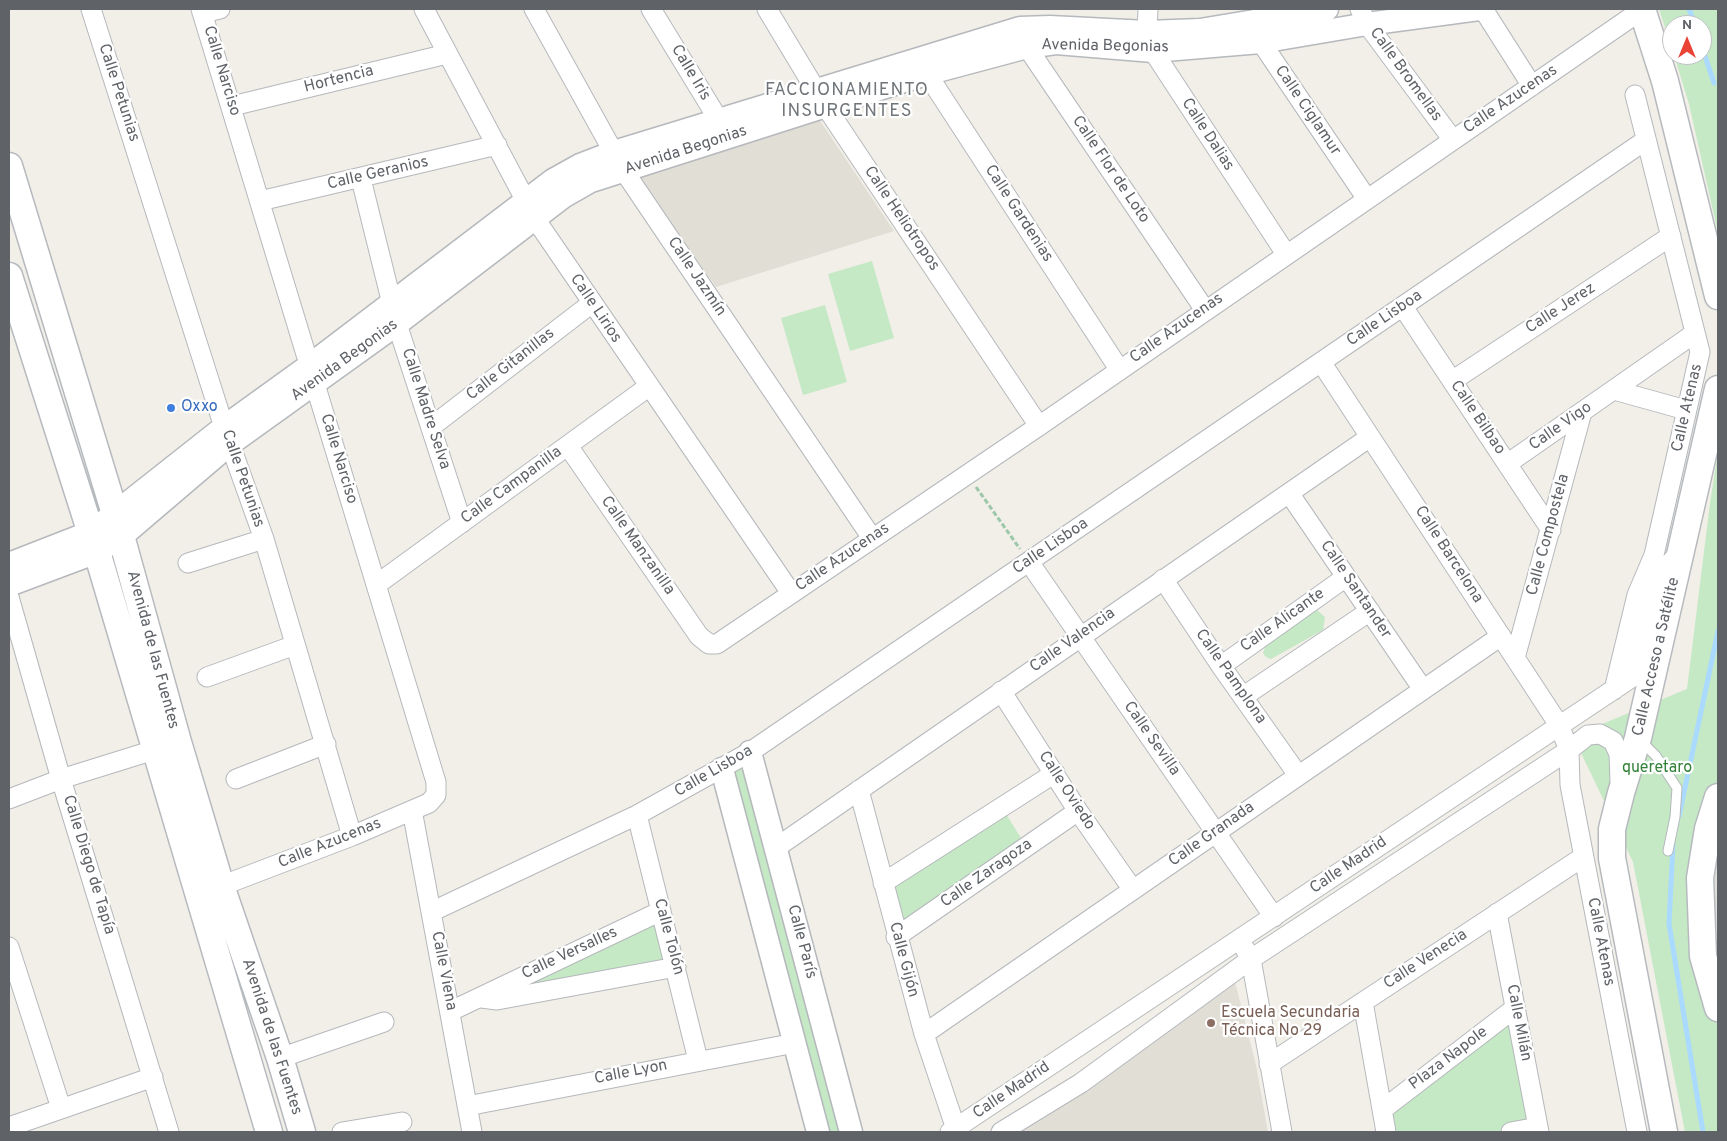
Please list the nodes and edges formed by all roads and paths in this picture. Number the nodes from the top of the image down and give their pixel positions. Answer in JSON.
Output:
{"nodes":[{"id":1,"x":91,"y":9,"type":"edge"},
{"id":2,"x":424,"y":9,"type":"edge"},
{"id":3,"x":534,"y":9,"type":"edge"},
{"id":4,"x":651,"y":9,"type":"edge"},
{"id":5,"x":767,"y":9,"type":"edge"},
{"id":6,"x":1148,"y":9,"type":"edge"},
{"id":7,"x":1327,"y":9,"type":"edge"},
{"id":8,"x":1481,"y":9,"type":"edge"},
{"id":9,"x":1642,"y":9,"type":"edge"},
{"id":10,"x":208,"y":10,"type":"edge"},
{"id":11,"x":1364,"y":16,"type":"edge"},
{"id":12,"x":1252,"y":22,"type":"junction"},
{"id":13,"x":1024,"y":37,"type":"junction"},
{"id":14,"x":1150,"y":41,"type":"junction"},
{"id":15,"x":1261,"y":42,"type":"junction"},
{"id":16,"x":447,"y":54,"type":"junction"},
{"id":17,"x":922,"y":66,"type":"junction"},
{"id":18,"x":1532,"y":86,"type":"junction"},
{"id":19,"x":1635,"y":95,"type":"dead end"},
{"id":20,"x":821,"y":99,"type":"junction"},
{"id":21,"x":232,"y":106,"type":"junction"},
{"id":22,"x":724,"y":129,"type":"junction"},
{"id":23,"x":1453,"y":140,"type":"junction"},
{"id":24,"x":1646,"y":140,"type":"junction"},
{"id":25,"x":497,"y":145,"type":"junction"},
{"id":26,"x":619,"y":161,"type":"junction"},
{"id":27,"x":9,"y":166,"type":"edge"},
{"id":28,"x":361,"y":179,"type":"junction"},
{"id":29,"x":1367,"y":199,"type":"junction"},
{"id":30,"x":260,"y":201,"type":"junction"},
{"id":31,"x":531,"y":210,"type":"junction"},
{"id":32,"x":1671,"y":236,"type":"junction"},
{"id":33,"x":1286,"y":254,"type":"junction"},
{"id":34,"x":9,"y":276,"type":"edge"},
{"id":35,"x":1718,"y":296,"type":"edge"},
{"id":36,"x":592,"y":303,"type":"junction"},
{"id":37,"x":1403,"y":307,"type":"junction"},
{"id":38,"x":1205,"y":310,"type":"junction"},
{"id":39,"x":394,"y":314,"type":"junction"},
{"id":40,"x":1695,"y":333,"type":"junction"},
{"id":41,"x":1321,"y":362,"type":"junction"},
{"id":42,"x":1119,"y":369,"type":"junction"},
{"id":43,"x":313,"y":374,"type":"junction"},
{"id":44,"x":1452,"y":381,"type":"junction"},
{"id":45,"x":648,"y":387,"type":"junction"},
{"id":46,"x":1718,"y":389,"type":"edge"},
{"id":47,"x":1614,"y":390,"type":"junction"},
{"id":48,"x":1686,"y":410,"type":"junction"},
{"id":49,"x":1582,"y":412,"type":"junction"},
{"id":50,"x":1039,"y":426,"type":"junction"},
{"id":51,"x":431,"y":427,"type":"junction"},
{"id":52,"x":227,"y":436,"type":"junction"},
{"id":53,"x":1370,"y":437,"type":"junction"},
{"id":54,"x":568,"y":446,"type":"junction"},
{"id":55,"x":1508,"y":464,"type":"junction"},
{"id":56,"x":968,"y":474,"type":"junction"},
{"id":57,"x":1289,"y":493,"type":"junction"},
{"id":58,"x":462,"y":523,"type":"junction"},
{"id":59,"x":118,"y":526,"type":"junction"},
{"id":60,"x":1551,"y":530,"type":"junction"},
{"id":61,"x":872,"y":538,"type":"junction"},
{"id":62,"x":264,"y":540,"type":"junction"},
{"id":63,"x":94,"y":542,"type":"junction"},
{"id":64,"x":1682,"y":550,"type":"junction"},
{"id":65,"x":1029,"y":562,"type":"junction"},
{"id":66,"x":188,"y":563,"type":"dead end"},
{"id":67,"x":9,"y":564,"type":"edge"},
{"id":68,"x":1346,"y":577,"type":"junction"},
{"id":69,"x":1163,"y":579,"type":"junction"},
{"id":70,"x":9,"y":585,"type":"edge"},
{"id":71,"x":376,"y":585,"type":"junction"},
{"id":72,"x":791,"y":593,"type":"junction"},
{"id":73,"x":9,"y":597,"type":"edge"},
{"id":74,"x":1370,"y":611,"type":"junction"},
{"id":75,"x":1080,"y":636,"type":"junction"},
{"id":76,"x":1500,"y":636,"type":"junction"},
{"id":77,"x":709,"y":644,"type":"joint"},
{"id":78,"x":295,"y":645,"type":"junction"},
{"id":79,"x":1515,"y":658,"type":"junction"},
{"id":80,"x":1221,"y":666,"type":"junction"},
{"id":81,"x":207,"y":677,"type":"dead end"},
{"id":82,"x":1422,"y":688,"type":"junction"},
{"id":83,"x":1614,"y":690,"type":"junction"},
{"id":84,"x":1002,"y":691,"type":"junction"},
{"id":85,"x":1244,"y":696,"type":"junction"},
{"id":86,"x":1559,"y":725,"type":"junction"},
{"id":87,"x":1638,"y":738,"type":"junction"},
{"id":88,"x":326,"y":744,"type":"junction"},
{"id":89,"x":166,"y":746,"type":"junction"},
{"id":90,"x":1569,"y":750,"type":"junction"},
{"id":91,"x":750,"y":752,"type":"junction"},
{"id":92,"x":722,"y":769,"type":"junction"},
{"id":93,"x":1055,"y":773,"type":"junction"},
{"id":94,"x":1298,"y":775,"type":"junction"},
{"id":95,"x":61,"y":779,"type":"junction"},
{"id":96,"x":236,"y":780,"type":"dead end"},
{"id":97,"x":859,"y":790,"type":"junction"},
{"id":98,"x":1621,"y":793,"type":"junction"},
{"id":99,"x":436,"y":794,"type":"joint"},
{"id":100,"x":1718,"y":797,"type":"edge"},
{"id":101,"x":9,"y":798,"type":"edge"},
{"id":102,"x":412,"y":810,"type":"junction"},
{"id":103,"x":1078,"y":811,"type":"junction"},
{"id":104,"x":637,"y":815,"type":"junction"},
{"id":105,"x":1216,"y":832,"type":"junction"},
{"id":106,"x":352,"y":836,"type":"junction"},
{"id":107,"x":776,"y":847,"type":"junction"},
{"id":108,"x":1668,"y":852,"type":"dead end"},
{"id":109,"x":1584,"y":856,"type":"junction"},
{"id":110,"x":883,"y":883,"type":"junction"},
{"id":111,"x":221,"y":886,"type":"junction"},
{"id":112,"x":1133,"y":890,"type":"junction"},
{"id":113,"x":661,"y":911,"type":"junction"},
{"id":114,"x":431,"y":912,"type":"junction"},
{"id":115,"x":1497,"y":914,"type":"junction"},
{"id":116,"x":1274,"y":917,"type":"junction"},
{"id":117,"x":896,"y":937,"type":"junction"},
{"id":118,"x":1240,"y":939,"type":"junction"},
{"id":119,"x":9,"y":947,"type":"edge"},
{"id":120,"x":1251,"y":959,"type":"junction"},
{"id":121,"x":676,"y":967,"type":"junction"},
{"id":122,"x":478,"y":997,"type":"junction"},
{"id":123,"x":1363,"y":1002,"type":"junction"},
{"id":124,"x":1515,"y":1008,"type":"junction"},
{"id":125,"x":1718,"y":1008,"type":"edge"},
{"id":126,"x":451,"y":1010,"type":"junction"},
{"id":127,"x":384,"y":1022,"type":"dead end"},
{"id":128,"x":924,"y":1034,"type":"junction"},
{"id":129,"x":795,"y":1043,"type":"junction"},
{"id":130,"x":280,"y":1058,"type":"junction"},
{"id":131,"x":698,"y":1060,"type":"junction"},
{"id":132,"x":1269,"y":1064,"type":"junction"},
{"id":133,"x":153,"y":1077,"type":"junction"},
{"id":134,"x":467,"y":1106,"type":"junction"},
{"id":135,"x":61,"y":1108,"type":"junction"},
{"id":136,"x":1382,"y":1110,"type":"junction"},
{"id":137,"x":402,"y":1122,"type":"dead end"},
{"id":138,"x":9,"y":1126,"type":"edge"},
{"id":139,"x":1538,"y":1130,"type":"edge"},
{"id":140,"x":954,"y":1131,"type":"edge"},
{"id":141,"x":169,"y":1132,"type":"edge"},
{"id":142,"x":269,"y":1132,"type":"edge"},
{"id":143,"x":302,"y":1132,"type":"edge"},
{"id":144,"x":342,"y":1132,"type":"edge"},
{"id":145,"x":472,"y":1132,"type":"edge"},
{"id":146,"x":818,"y":1132,"type":"edge"},
{"id":147,"x":851,"y":1132,"type":"edge"},
{"id":148,"x":1001,"y":1132,"type":"edge"},
{"id":149,"x":1282,"y":1132,"type":"edge"},
{"id":150,"x":1386,"y":1132,"type":"edge"},
{"id":151,"x":1511,"y":1132,"type":"edge"},
{"id":152,"x":1637,"y":1132,"type":"edge"},
{"id":153,"x":1664,"y":1132,"type":"edge"}],
"edges":[{"from":1,"to":52,"type":"street","name":"Calle Petunias"},
{"from":2,"to":16,"type":"street","name":"Calle Lirios"},
{"from":3,"to":26,"type":"street","name":"Calle Jazmín"},
{"from":4,"to":22,"type":"street","name":"Calle Iris"},
{"from":5,"to":20,"type":"street","name":"Calle Heliotropos"},
{"from":6,"to":14,"type":"street"},
{"from":7,"to":12,"type":"street","name":"Avenida Begonias"},
{"from":8,"to":11,"type":"street","name":"Avenida Begonias"},
{"from":8,"to":18,"type":"street"},
{"from":9,"to":18,"type":"street","name":"Calle Azucenas"},
{"from":9,"to":35,"type":"main road"},
{"from":10,"to":21,"type":"street","name":"Calle Narciso"},
{"from":11,"to":15,"type":"street","name":"Avenida Begonias"},
{"from":11,"to":23,"type":"street","name":"Calle Bromellas"},
{"from":12,"to":14,"type":"street","name":"Avenida Begonias"},
{"from":12,"to":15,"type":"street","name":"Calle Ciglamur"},
{"from":13,"to":14,"type":"street","name":"Avenida Begonias"},
{"from":13,"to":17,"type":"street","name":"Avenida Begonias"},
{"from":13,"to":38,"type":"street","name":"Calle Flor de Loto"},
{"from":14,"to":15,"type":"street","name":"Avenida Begonias"},
{"from":14,"to":33,"type":"street","name":"Calle Dalias"},
{"from":15,"to":29,"type":"street","name":"Calle Ciglamur"},
{"from":16,"to":21,"type":"street","name":"Hortencia"},
{"from":16,"to":25,"type":"street","name":"Calle Lirios"},
{"from":17,"to":20,"type":"street","name":"Avenida Begonias"},
{"from":17,"to":42,"type":"street","name":"Calle Gardenias"},
{"from":18,"to":23,"type":"street","name":"Calle Azucenas"},
{"from":19,"to":24,"type":"street","name":"Calle Atenas"},
{"from":20,"to":22,"type":"street","name":"Avenida Begonias"},
{"from":20,"to":50,"type":"street","name":"Calle Heliotropos"},
{"from":21,"to":30,"type":"street","name":"Calle Narciso"},
{"from":22,"to":26,"type":"street","name":"Avenida Begonias"},
{"from":23,"to":29,"type":"street","name":"Calle Azucenas"},
{"from":24,"to":32,"type":"street","name":"Calle Atenas"},
{"from":24,"to":37,"type":"street","name":"Calle Lisboa"},
{"from":25,"to":28,"type":"street","name":"Calle Geranios"},
{"from":25,"to":31,"type":"street","name":"Calle Lirios"},
{"from":26,"to":31,"type":"street","name":"Avenida Begonias"},
{"from":26,"to":61,"type":"street","name":"Calle Jazmín"},
{"from":27,"to":59,"type":"main road","name":"Avenida de las Fuentes"},
{"from":28,"to":30,"type":"street","name":"Calle Geranios"},
{"from":28,"to":39,"type":"street","name":"Calle Madre Selva"},
{"from":29,"to":33,"type":"street","name":"Calle Azucenas"},
{"from":30,"to":43,"type":"street","name":"Calle Narciso"},
{"from":31,"to":36,"type":"street","name":"Calle Lirios"},
{"from":31,"to":39,"type":"street","name":"Avenida Begonias"},
{"from":32,"to":40,"type":"street","name":"Calle Atenas"},
{"from":32,"to":44,"type":"street","name":"Calle Jerez"},
{"from":33,"to":38,"type":"street","name":"Calle Azucenas"},
{"from":34,"to":63,"type":"main road","name":"Avenida de las Fuentes"},
{"from":36,"to":45,"type":"street","name":"Calle Lirios"},
{"from":36,"to":51,"type":"street","name":"Calle Gitanillas"},
{"from":37,"to":41,"type":"street","name":"Calle Lisboa"},
{"from":37,"to":44,"type":"street","name":"Calle Bilbao"},
{"from":38,"to":42,"type":"street","name":"Calle Azucenas"},
{"from":39,"to":43,"type":"street","name":"Avenida Begonias"},
{"from":39,"to":51,"type":"street","name":"Calle Madre Selva"},
{"from":40,"to":47,"type":"street","name":"Calle Vigo"},
{"from":40,"to":48,"type":"street","name":"Calle Atenas"},
{"from":41,"to":53,"type":"street","name":"Calle Barcelona"},
{"from":41,"to":65,"type":"street","name":"Calle Lisboa"},
{"from":42,"to":50,"type":"street","name":"Calle Azucenas"},
{"from":43,"to":52,"type":"street","name":"Avenida Begonias"},
{"from":43,"to":71,"type":"street","name":"Calle Narciso"},
{"from":44,"to":55,"type":"street","name":"Calle Bilbao"},
{"from":45,"to":54,"type":"street","name":"Calle Campanilla"},
{"from":45,"to":72,"type":"street","name":"Calle Lirios"},
{"from":46,"to":64,"type":"main road","name":"Calle Acceso a Satélite"},
{"from":47,"to":48,"type":"street"},
{"from":47,"to":49,"type":"street","name":"Calle Vigo"},
{"from":48,"to":83,"type":"street","name":"Calle Atenas"},
{"from":49,"to":55,"type":"street","name":"Calle Vigo"},
{"from":49,"to":60,"type":"street","name":"Calle Compostela"},
{"from":50,"to":56,"type":"street","name":"Calle Azucenas"},
{"from":51,"to":58,"type":"street","name":"Calle Madre Selva"},
{"from":52,"to":59,"type":"street","name":"Avenida Begonias"},
{"from":52,"to":62,"type":"street","name":"Calle Petunias"},
{"from":53,"to":57,"type":"street","name":"Calle Valencia"},
{"from":53,"to":76,"type":"street","name":"Calle Barcelona"},
{"from":54,"to":58,"type":"street","name":"Calle Campanilla"},
{"from":54,"to":77,"type":"street","name":"Calle Manzanilla"},
{"from":55,"to":60,"type":"street","name":"Calle Bilbao"},
{"from":56,"to":61,"type":"street","name":"Calle Azucenas"},
{"from":56,"to":65,"type":"path"},
{"from":57,"to":68,"type":"street","name":"Calle Santander"},
{"from":57,"to":69,"type":"street","name":"Calle Valencia"},
{"from":58,"to":71,"type":"street","name":"Calle Campanilla"},
{"from":59,"to":63,"type":"street","name":"Avenida Begonias"},
{"from":59,"to":89,"type":"main road","name":"Avenida de las Fuentes"},
{"from":60,"to":79,"type":"street","name":"Calle Compostela"},
{"from":61,"to":72,"type":"street","name":"Calle Azucenas"},
{"from":62,"to":66,"type":"street"},
{"from":62,"to":78,"type":"street","name":"Calle Petunias"},
{"from":63,"to":67,"type":"street","name":"Avenida Begonias"},
{"from":63,"to":70,"type":"street","name":"Avenida Begonias"},
{"from":63,"to":89,"type":"main road","name":"Avenida de las Fuentes"},
{"from":64,"to":83,"type":"street","name":"Calle Madrid"},
{"from":64,"to":87,"type":"main road","name":"Calle Acceso a Satélite"},
{"from":65,"to":75,"type":"street","name":"Calle Sevilla"},
{"from":65,"to":91,"type":"street","name":"Calle Lisboa"},
{"from":68,"to":74,"type":"street","name":"Calle Santander"},
{"from":68,"to":80,"type":"street","name":"Calle Alicante"},
{"from":69,"to":75,"type":"street","name":"Calle Valencia"},
{"from":69,"to":80,"type":"street","name":"Calle Pamplona"},
{"from":71,"to":99,"type":"street","name":"Calle Narciso"},
{"from":72,"to":77,"type":"street","name":"Calle Azucenas"},
{"from":73,"to":95,"type":"street","name":"Calle Diego de Tapía"},
{"from":74,"to":82,"type":"street","name":"Calle Santander"},
{"from":74,"to":85,"type":"street"},
{"from":75,"to":84,"type":"street","name":"Calle Valencia"},
{"from":75,"to":105,"type":"street","name":"Calle Sevilla"},
{"from":76,"to":79,"type":"street","name":"Calle Barcelona"},
{"from":76,"to":82,"type":"street","name":"Calle Granada"},
{"from":78,"to":81,"type":"street"},
{"from":78,"to":88,"type":"street","name":"Calle Petunias"},
{"from":79,"to":86,"type":"street","name":"Calle Barcelona"},
{"from":80,"to":85,"type":"street","name":"Calle Pamplona"},
{"from":82,"to":94,"type":"street","name":"Calle Granada"},
{"from":83,"to":86,"type":"street","name":"Calle Madrid"},
{"from":84,"to":93,"type":"street","name":"Calle Oviedo"},
{"from":84,"to":97,"type":"street","name":"Calle Valencia"},
{"from":85,"to":94,"type":"street","name":"Calle Pamplona"},
{"from":86,"to":90,"type":"street","name":"Calle Barcelona"},
{"from":86,"to":116,"type":"street","name":"Calle Madrid"},
{"from":87,"to":98,"type":"main road","name":"Calle Acceso a Satélite"},
{"from":87,"to":108,"type":"lane"},
{"from":88,"to":96,"type":"street"},
{"from":88,"to":106,"type":"street","name":"Calle Petunias"},
{"from":89,"to":95,"type":"street"},
{"from":89,"to":111,"type":"main road","name":"Avenida de las Fuentes"},
{"from":89,"to":142,"type":"main road","name":"Avenida de las Fuentes"},
{"from":90,"to":98,"type":"street","name":"Calle Madrid"},
{"from":90,"to":109,"type":"street","name":"Calle Atenas"},
{"from":90,"to":120,"type":"street","name":"Calle Madrid"},
{"from":91,"to":92,"type":"street","name":"Calle Lisboa"},
{"from":91,"to":107,"type":"street","name":"Calle París"},
{"from":92,"to":104,"type":"street","name":"Calle Lisboa"},
{"from":92,"to":129,"type":"street","name":"Calle París"},
{"from":93,"to":103,"type":"street","name":"Calle Oviedo"},
{"from":93,"to":110,"type":"street"},
{"from":94,"to":105,"type":"street","name":"Calle Granada"},
{"from":95,"to":101,"type":"street"},
{"from":95,"to":133,"type":"street","name":"Calle Diego de Tapía"},
{"from":97,"to":107,"type":"street","name":"Calle Valencia"},
{"from":97,"to":110,"type":"street","name":"Calle Gijón"},
{"from":98,"to":153,"type":"main road","name":"Calle Acceso a Satélite"},
{"from":99,"to":102,"type":"street","name":"Calle Azucenas"},
{"from":100,"to":125,"type":"main road"},
{"from":102,"to":106,"type":"street","name":"Calle Azucenas"},
{"from":102,"to":114,"type":"street","name":"Calle Viena"},
{"from":103,"to":112,"type":"street","name":"Calle Oviedo"},
{"from":103,"to":117,"type":"street","name":"Calle Zaragoza"},
{"from":104,"to":113,"type":"street","name":"Calle Tolón"},
{"from":104,"to":114,"type":"street","name":"Calle Lisboa"},
{"from":105,"to":112,"type":"street","name":"Calle Granada"},
{"from":105,"to":116,"type":"street","name":"Calle Sevilla"},
{"from":106,"to":111,"type":"street","name":"Calle Azucenas"},
{"from":107,"to":147,"type":"street","name":"Calle París"},
{"from":109,"to":115,"type":"street","name":"Calle Venecia"},
{"from":109,"to":152,"type":"street","name":"Calle Atenas"},
{"from":110,"to":117,"type":"street","name":"Calle Gijón"},
{"from":111,"to":130,"type":"main road","name":"Avenida de las Fuentes"},
{"from":112,"to":128,"type":"street","name":"Calle Granada"},
{"from":113,"to":121,"type":"street","name":"Calle Tolón"},
{"from":113,"to":122,"type":"street","name":"Calle Versalles"},
{"from":114,"to":126,"type":"street","name":"Calle Viena"},
{"from":115,"to":123,"type":"street","name":"Calle Venecia"},
{"from":115,"to":124,"type":"street","name":"Calle Milán"},
{"from":116,"to":118,"type":"street","name":"Calle Madrid"},
{"from":117,"to":128,"type":"street","name":"Calle Gijón"},
{"from":118,"to":120,"type":"street"},
{"from":118,"to":140,"type":"street","name":"Calle Madrid"},
{"from":119,"to":135,"type":"street"},
{"from":120,"to":132,"type":"street"},
{"from":120,"to":148,"type":"street","name":"Calle Madrid"},
{"from":121,"to":122,"type":"street","name":"Calle Versalles"},
{"from":121,"to":131,"type":"street","name":"Calle Tolón"},
{"from":122,"to":126,"type":"street","name":"Calle Versalles"},
{"from":123,"to":132,"type":"street","name":"Calle Venecia"},
{"from":123,"to":136,"type":"street"},
{"from":124,"to":136,"type":"street","name":"Plaza Napole"},
{"from":124,"to":139,"type":"street","name":"Calle Milán"},
{"from":126,"to":134,"type":"street","name":"Calle Viena"},
{"from":127,"to":130,"type":"street"},
{"from":128,"to":140,"type":"street","name":"Calle Gijón"},
{"from":129,"to":131,"type":"street","name":"Calle Lyon"},
{"from":129,"to":146,"type":"street","name":"Calle París"},
{"from":130,"to":143,"type":"main road","name":"Avenida de las Fuentes"},
{"from":131,"to":134,"type":"street","name":"Calle Lyon"},
{"from":132,"to":149,"type":"street"},
{"from":133,"to":135,"type":"street"},
{"from":133,"to":141,"type":"street","name":"Calle Diego de Tapía"},
{"from":134,"to":145,"type":"street","name":"Calle Viena"},
{"from":135,"to":138,"type":"street"},
{"from":136,"to":150,"type":"street"},
{"from":137,"to":144,"type":"street"},
{"from":139,"to":151,"type":"street"}]}
